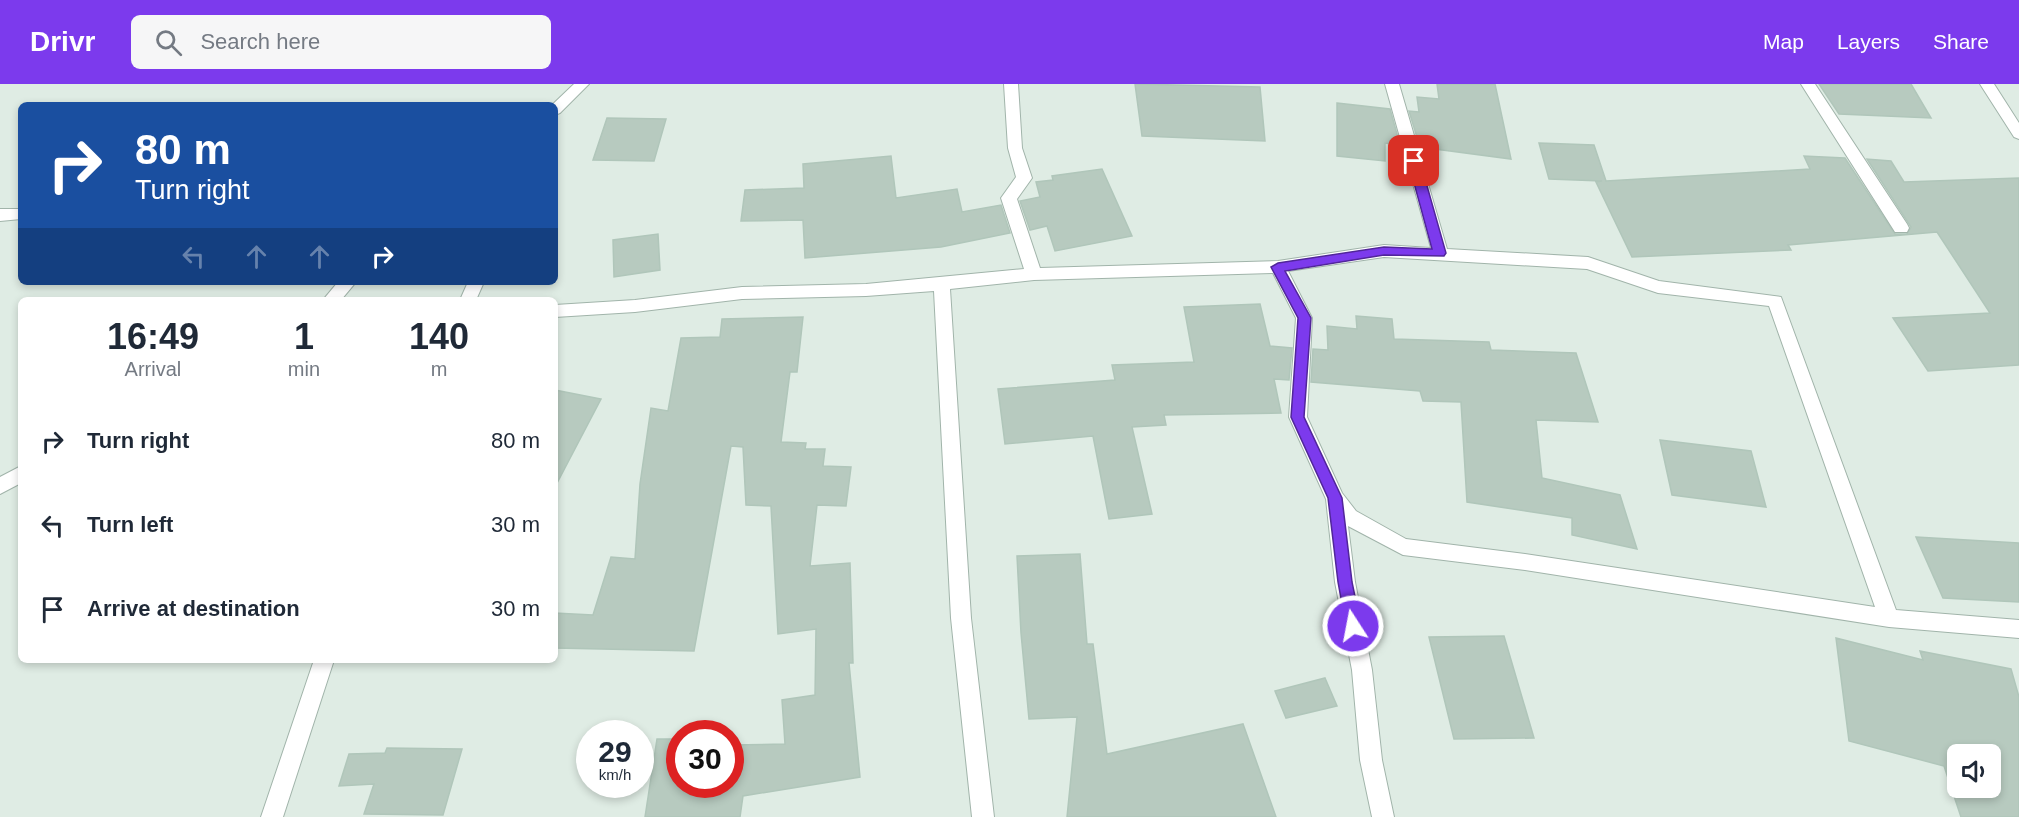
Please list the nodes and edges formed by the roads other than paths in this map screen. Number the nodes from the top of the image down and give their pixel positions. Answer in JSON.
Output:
{"nodes":[{"id":1,"x":582,"y":84,"type":"edge"},
{"id":2,"x":1011,"y":84,"type":"edge"},
{"id":3,"x":1392,"y":84,"type":"edge"},
{"id":4,"x":1808,"y":84,"type":"edge"},
{"id":5,"x":1987,"y":84,"type":"edge"},
{"id":6,"x":558,"y":107,"type":"edge"},
{"id":7,"x":2019,"y":134,"type":"edge"},
{"id":8,"x":18,"y":214,"type":"edge"},
{"id":9,"x":0,"y":215,"type":"edge"},
{"id":10,"x":1901,"y":228,"type":"dead end"},
{"id":11,"x":1440,"y":253,"type":"junction"},
{"id":12,"x":1278,"y":267,"type":"junction"},
{"id":13,"x":1034,"y":274,"type":"junction"},
{"id":14,"x":345,"y":285,"type":"edge"},
{"id":15,"x":942,"y":285,"type":"junction"},
{"id":16,"x":333,"y":297,"type":"edge"},
{"id":17,"x":558,"y":311,"type":"edge"},
{"id":18,"x":18,"y":476,"type":"edge"},
{"id":19,"x":0,"y":486,"type":"edge"},
{"id":20,"x":1335,"y":498,"type":"junction"},
{"id":21,"x":1889,"y":618,"type":"junction"},
{"id":22,"x":2019,"y":629,"type":"edge"},
{"id":23,"x":323,"y":663,"type":"edge"},
{"id":24,"x":272,"y":817,"type":"edge"},
{"id":25,"x":983,"y":817,"type":"edge"},
{"id":26,"x":1383,"y":817,"type":"edge"}],
"edges":[{"from":1,"to":6,"type":"street"},
{"from":2,"to":13,"type":"street"},
{"from":3,"to":11,"type":"street"},
{"from":4,"to":10,"type":"street"},
{"from":5,"to":7,"type":"street"},
{"from":8,"to":9,"type":"street"},
{"from":11,"to":12,"type":"street"},
{"from":11,"to":21,"type":"street"},
{"from":12,"to":13,"type":"street"},
{"from":12,"to":20,"type":"street"},
{"from":13,"to":15,"type":"street"},
{"from":14,"to":16,"type":"street"},
{"from":15,"to":17,"type":"street"},
{"from":15,"to":25,"type":"street"},
{"from":18,"to":19,"type":"street"},
{"from":20,"to":21,"type":"street"},
{"from":20,"to":26,"type":"street"},
{"from":21,"to":22,"type":"street"},
{"from":23,"to":24,"type":"street"}]}
